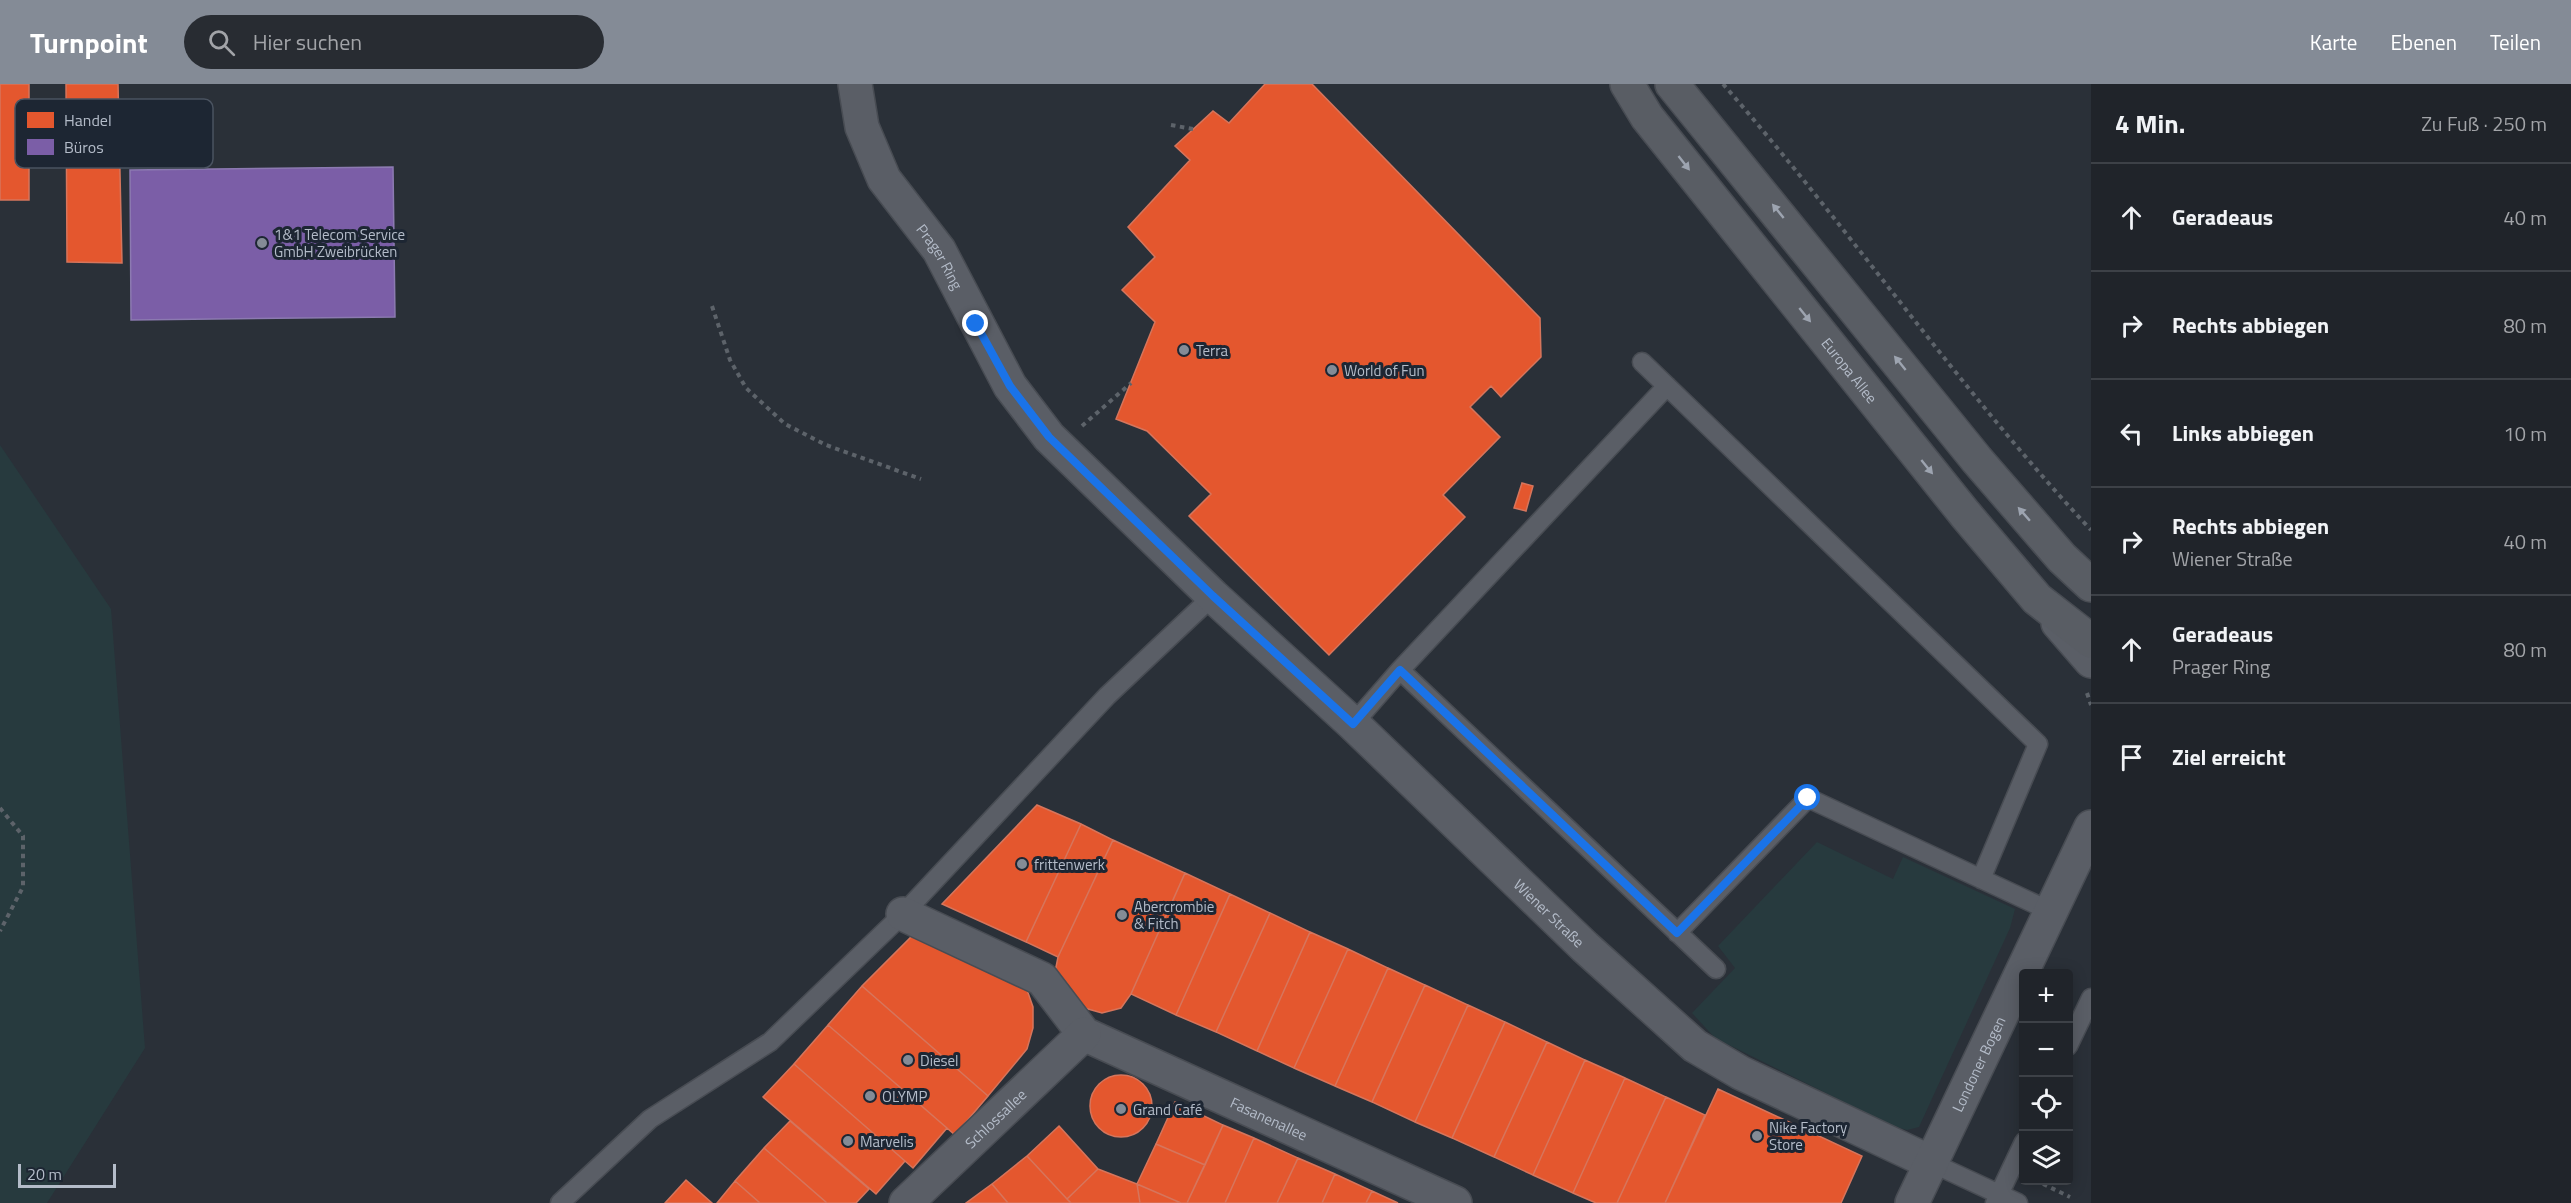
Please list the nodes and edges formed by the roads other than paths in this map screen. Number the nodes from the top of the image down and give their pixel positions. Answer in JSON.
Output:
{"nodes":[{"id":1,"x":1627,"y":84,"type":"edge"},
{"id":2,"x":1672,"y":84,"type":"edge"},
{"id":3,"x":856,"y":89,"type":"edge"},
{"id":4,"x":1642,"y":362,"type":"dead end"},
{"id":5,"x":1667,"y":386,"type":"junction"},
{"id":6,"x":2091,"y":585,"type":"edge"},
{"id":7,"x":1213,"y":596,"type":"junction"},
{"id":8,"x":2037,"y":599,"type":"junction"},
{"id":9,"x":2091,"y":641,"type":"edge"},
{"id":10,"x":2091,"y":661,"type":"edge"},
{"id":11,"x":1400,"y":670,"type":"junction"},
{"id":12,"x":1353,"y":724,"type":"junction"},
{"id":13,"x":2091,"y":827,"type":"edge"},
{"id":14,"x":1981,"y":879,"type":"junction"},
{"id":15,"x":2050,"y":911,"type":"junction"},
{"id":16,"x":903,"y":914,"type":"junction"},
{"id":17,"x":1677,"y":933,"type":"junction"},
{"id":18,"x":1716,"y":969,"type":"dead end"},
{"id":19,"x":2091,"y":998,"type":"edge"},
{"id":20,"x":1084,"y":1034,"type":"junction"},
{"id":21,"x":2073,"y":1036,"type":"edge"},
{"id":22,"x":2019,"y":1153,"type":"edge"},
{"id":23,"x":1932,"y":1163,"type":"junction"},
{"id":24,"x":1997,"y":1199,"type":"edge"},
{"id":25,"x":560,"y":1203,"type":"edge"},
{"id":26,"x":906,"y":1203,"type":"edge"},
{"id":27,"x":1455,"y":1203,"type":"edge"},
{"id":28,"x":1912,"y":1203,"type":"edge"},
{"id":29,"x":2018,"y":1203,"type":"edge"}],
"edges":[{"from":1,"to":8,"type":"main road","name":"Europa Allee","one_way":true},
{"from":6,"to":2,"type":"main road","one_way":true},
{"from":3,"to":7,"type":"street","name":"Prager Ring"},
{"from":4,"to":5,"type":"lane"},
{"from":5,"to":11,"type":"lane"},
{"from":5,"to":14,"type":"lane"},
{"from":7,"to":12,"type":"street","name":"Wiener Straße"},
{"from":7,"to":16,"type":"lane"},
{"from":8,"to":9,"type":"main road","name":"Europa Allee"},
{"from":8,"to":10,"type":"street"},
{"from":11,"to":12,"type":"lane"},
{"from":11,"to":17,"type":"lane"},
{"from":12,"to":23,"type":"street","name":"Wiener Straße"},
{"from":13,"to":15,"type":"street","name":"Londoner Bogen"},
{"from":14,"to":15,"type":"lane"},
{"from":14,"to":17,"type":"lane"},
{"from":15,"to":23,"type":"street","name":"Londoner Bogen"},
{"from":16,"to":20,"type":"street"},
{"from":16,"to":25,"type":"lane"},
{"from":17,"to":18,"type":"lane"},
{"from":19,"to":21,"type":"lane"},
{"from":20,"to":26,"type":"street","name":"Schlossallee"},
{"from":20,"to":27,"type":"street","name":"Fasanenallee"},
{"from":22,"to":24,"type":"lane"},
{"from":23,"to":24,"type":"lane"},
{"from":23,"to":28,"type":"street","name":"Londoner Bogen"},
{"from":24,"to":29,"type":"lane"}]}
